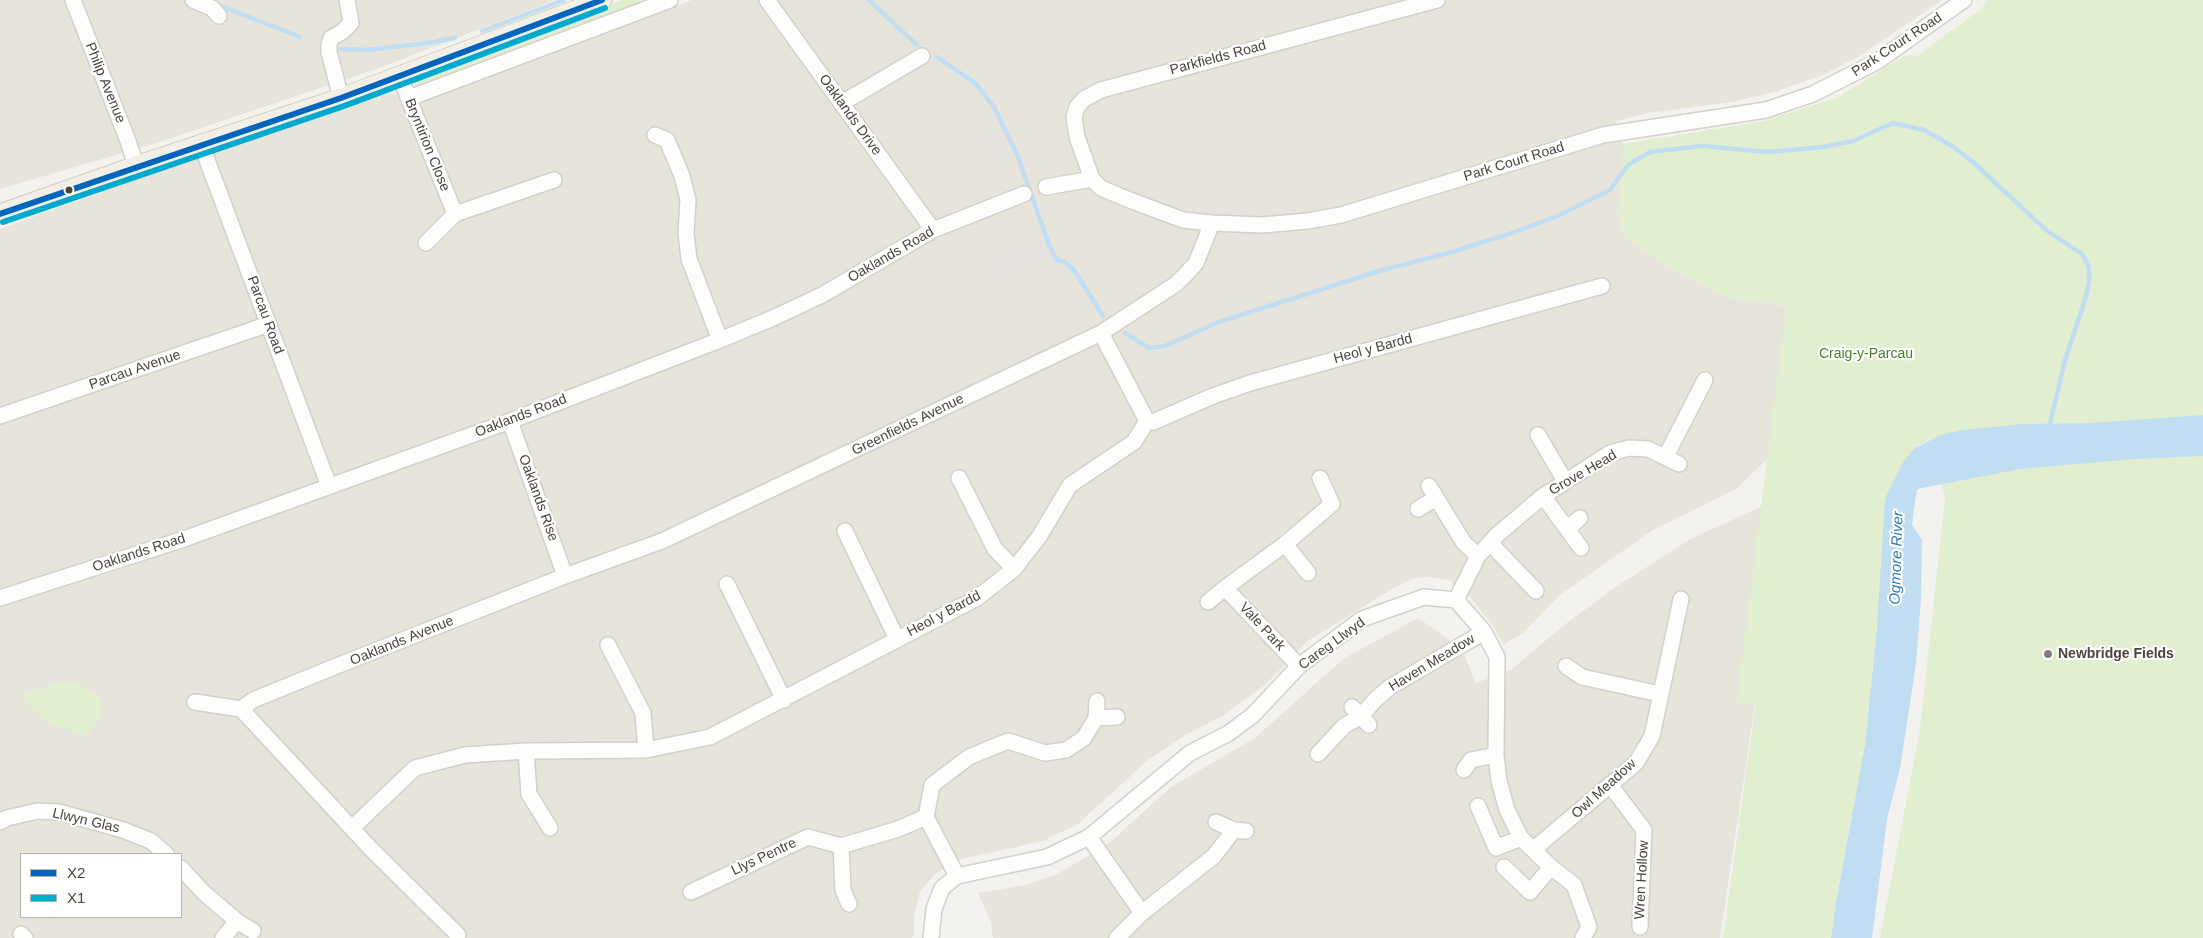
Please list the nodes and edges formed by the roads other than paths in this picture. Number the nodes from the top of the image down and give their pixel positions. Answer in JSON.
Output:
{"nodes":[{"id":1,"x":74,"y":0,"type":"edge"},
{"id":2,"x":194,"y":0,"type":"edge"},
{"id":3,"x":347,"y":0,"type":"edge"},
{"id":4,"x":602,"y":0,"type":"edge"},
{"id":5,"x":670,"y":0,"type":"edge"},
{"id":6,"x":767,"y":0,"type":"edge"},
{"id":7,"x":1437,"y":0,"type":"edge"},
{"id":8,"x":1964,"y":0,"type":"edge"},
{"id":9,"x":219,"y":16,"type":"dead end"},
{"id":10,"x":922,"y":56,"type":"dead end"},
{"id":11,"x":400,"y":77,"type":"junction"},
{"id":12,"x":341,"y":98,"type":"junction"},
{"id":13,"x":408,"y":98,"type":"junction"},
{"id":14,"x":842,"y":103,"type":"junction"},
{"id":15,"x":665,"y":134,"type":"dead end"},
{"id":16,"x":201,"y":144,"type":"junction"},
{"id":17,"x":136,"y":166,"type":"junction"},
{"id":18,"x":1092,"y":179,"type":"junction"},
{"id":19,"x":554,"y":180,"type":"dead end"},
{"id":20,"x":1046,"y":187,"type":"dead end"},
{"id":21,"x":1024,"y":194,"type":"dead end"},
{"id":22,"x":0,"y":214,"type":"edge"},
{"id":23,"x":455,"y":214,"type":"junction"},
{"id":24,"x":1212,"y":223,"type":"junction"},
{"id":25,"x":933,"y":230,"type":"junction"},
{"id":26,"x":426,"y":243,"type":"dead end"},
{"id":27,"x":1602,"y":286,"type":"dead end"},
{"id":28,"x":269,"y":324,"type":"junction"},
{"id":29,"x":1101,"y":333,"type":"junction"},
{"id":30,"x":720,"y":340,"type":"junction"},
{"id":31,"x":1705,"y":380,"type":"dead end"},
{"id":32,"x":0,"y":416,"type":"edge"},
{"id":33,"x":510,"y":421,"type":"junction"},
{"id":34,"x":1147,"y":421,"type":"junction"},
{"id":35,"x":1538,"y":435,"type":"dead end"},
{"id":36,"x":1666,"y":456,"type":"junction"},
{"id":37,"x":1680,"y":464,"type":"dead end"},
{"id":38,"x":959,"y":478,"type":"dead end"},
{"id":39,"x":1320,"y":478,"type":"dead end"},
{"id":40,"x":1565,"y":481,"type":"junction"},
{"id":41,"x":329,"y":486,"type":"junction"},
{"id":42,"x":1542,"y":496,"type":"junction"},
{"id":43,"x":1418,"y":509,"type":"dead end"},
{"id":44,"x":1580,"y":518,"type":"dead end"},
{"id":45,"x":1567,"y":529,"type":"junction"},
{"id":46,"x":845,"y":531,"type":"dead end"},
{"id":47,"x":1490,"y":543,"type":"junction"},
{"id":48,"x":1285,"y":544,"type":"junction"},
{"id":49,"x":1581,"y":548,"type":"dead end"},
{"id":50,"x":1478,"y":556,"type":"junction"},
{"id":51,"x":1014,"y":569,"type":"junction"},
{"id":52,"x":1308,"y":573,"type":"dead end"},
{"id":53,"x":566,"y":576,"type":"junction"},
{"id":54,"x":727,"y":584,"type":"dead end"},
{"id":55,"x":1225,"y":588,"type":"junction"},
{"id":56,"x":1536,"y":591,"type":"dead end"},
{"id":57,"x":0,"y":598,"type":"edge"},
{"id":58,"x":1681,"y":599,"type":"dead end"},
{"id":59,"x":1456,"y":600,"type":"junction"},
{"id":60,"x":1208,"y":602,"type":"dead end"},
{"id":61,"x":1484,"y":632,"type":"junction"},
{"id":62,"x":897,"y":639,"type":"junction"},
{"id":63,"x":608,"y":645,"type":"dead end"},
{"id":64,"x":1299,"y":666,"type":"junction"},
{"id":65,"x":1566,"y":666,"type":"dead end"},
{"id":66,"x":1660,"y":694,"type":"junction"},
{"id":67,"x":784,"y":700,"type":"junction"},
{"id":68,"x":1097,"y":701,"type":"dead end"},
{"id":69,"x":195,"y":702,"type":"dead end"},
{"id":70,"x":241,"y":709,"type":"junction"},
{"id":71,"x":1116,"y":717,"type":"dead end"},
{"id":72,"x":1096,"y":718,"type":"junction"},
{"id":73,"x":646,"y":750,"type":"junction"},
{"id":74,"x":526,"y":751,"type":"junction"},
{"id":75,"x":1318,"y":754,"type":"dead end"},
{"id":76,"x":1496,"y":755,"type":"junction"},
{"id":77,"x":1464,"y":770,"type":"dead end"},
{"id":78,"x":1610,"y":785,"type":"junction"},
{"id":79,"x":1478,"y":806,"type":"dead end"},
{"id":80,"x":926,"y":816,"type":"junction"},
{"id":81,"x":0,"y":822,"type":"edge"},
{"id":82,"x":1216,"y":822,"type":"dead end"},
{"id":83,"x":353,"y":827,"type":"junction"},
{"id":84,"x":550,"y":828,"type":"dead end"},
{"id":85,"x":1089,"y":837,"type":"junction"},
{"id":86,"x":1521,"y":838,"type":"junction"},
{"id":87,"x":841,"y":846,"type":"junction"},
{"id":88,"x":1534,"y":850,"type":"junction"},
{"id":89,"x":165,"y":853,"type":"edge"},
{"id":90,"x":1504,"y":867,"type":"dead end"},
{"id":91,"x":1551,"y":867,"type":"junction"},
{"id":92,"x":182,"y":869,"type":"edge"},
{"id":93,"x":957,"y":876,"type":"junction"},
{"id":94,"x":690,"y":892,"type":"dead end"},
{"id":95,"x":849,"y":904,"type":"dead end"},
{"id":96,"x":1142,"y":913,"type":"junction"},
{"id":97,"x":237,"y":921,"type":"junction"},
{"id":98,"x":1640,"y":927,"type":"dead end"},
{"id":99,"x":253,"y":931,"type":"dead end"},
{"id":100,"x":458,"y":935,"type":"dead end"},
{"id":101,"x":223,"y":938,"type":"edge"},
{"id":102,"x":931,"y":938,"type":"edge"},
{"id":103,"x":1117,"y":938,"type":"edge"},
{"id":104,"x":1583,"y":938,"type":"edge"}],
"edges":[{"from":1,"to":17,"type":"street","name":"Philip Avenue"},
{"from":2,"to":9,"type":"street"},
{"from":3,"to":12,"type":"street"},
{"from":4,"to":11,"type":"main road"},
{"from":5,"to":13,"type":"street"},
{"from":6,"to":14,"type":"street","name":"Oaklands Drive"},
{"from":7,"to":18,"type":"street","name":"Parkfields Road"},
{"from":8,"to":24,"type":"street","name":"Park Court Road"},
{"from":10,"to":14,"type":"street"},
{"from":11,"to":12,"type":"main road"},
{"from":11,"to":13,"type":"street","name":"Bryntirion Close"},
{"from":12,"to":16,"type":"main road"},
{"from":13,"to":23,"type":"street","name":"Bryntirion Close"},
{"from":14,"to":25,"type":"street","name":"Oaklands Drive"},
{"from":15,"to":30,"type":"street"},
{"from":16,"to":17,"type":"main road"},
{"from":16,"to":28,"type":"street","name":"Parcau Road"},
{"from":17,"to":22,"type":"main road"},
{"from":18,"to":20,"type":"street"},
{"from":18,"to":24,"type":"street","name":"Park Court Road"},
{"from":19,"to":23,"type":"street"},
{"from":21,"to":25,"type":"street","name":"Oaklands Road"},
{"from":23,"to":26,"type":"street"},
{"from":24,"to":29,"type":"street","name":"Greenfields Avenue"},
{"from":25,"to":30,"type":"street","name":"Oaklands Road"},
{"from":27,"to":34,"type":"street","name":"Heol y Bardd"},
{"from":28,"to":32,"type":"street","name":"Parcau Avenue"},
{"from":28,"to":41,"type":"street","name":"Parcau Road"},
{"from":29,"to":34,"type":"street"},
{"from":29,"to":53,"type":"street","name":"Greenfields Avenue"},
{"from":30,"to":33,"type":"street","name":"Oaklands Road"},
{"from":31,"to":36,"type":"street"},
{"from":33,"to":41,"type":"street","name":"Oaklands Road"},
{"from":33,"to":53,"type":"street","name":"Oaklands Rise"},
{"from":34,"to":51,"type":"street","name":"Heol y Bardd"},
{"from":35,"to":40,"type":"street"},
{"from":36,"to":37,"type":"street","name":"Grove Head"},
{"from":36,"to":40,"type":"street","name":"Grove Head"},
{"from":38,"to":51,"type":"street"},
{"from":39,"to":48,"type":"street"},
{"from":40,"to":42,"type":"street","name":"Grove Head"},
{"from":41,"to":57,"type":"street","name":"Oaklands Road"},
{"from":42,"to":45,"type":"street","name":"Grove Head"},
{"from":42,"to":47,"type":"street","name":"Grove Head"},
{"from":43,"to":50,"type":"street"},
{"from":44,"to":45,"type":"street"},
{"from":45,"to":49,"type":"street","name":"Grove Head"},
{"from":46,"to":62,"type":"street","name":"Heol y Bardd"},
{"from":47,"to":50,"type":"street","name":"Grove Head"},
{"from":47,"to":56,"type":"street"},
{"from":48,"to":52,"type":"street"},
{"from":48,"to":55,"type":"street"},
{"from":50,"to":59,"type":"street","name":"Grove Head"},
{"from":51,"to":62,"type":"street","name":"Heol y Bardd"},
{"from":53,"to":70,"type":"street","name":"Oaklands Avenue"},
{"from":54,"to":67,"type":"street"},
{"from":55,"to":60,"type":"street"},
{"from":55,"to":64,"type":"street","name":"Vale Park"},
{"from":58,"to":66,"type":"street","name":"Owl Meadow"},
{"from":59,"to":61,"type":"street"},
{"from":59,"to":64,"type":"street","name":"Careg Llwyd"},
{"from":61,"to":75,"type":"street","name":"Haven Meadow"},
{"from":61,"to":76,"type":"street"},
{"from":62,"to":67,"type":"street","name":"Heol y Bardd"},
{"from":63,"to":73,"type":"street"},
{"from":64,"to":85,"type":"street","name":"Careg Llwyd"},
{"from":65,"to":66,"type":"street"},
{"from":66,"to":78,"type":"street","name":"Owl Meadow"},
{"from":67,"to":73,"type":"street","name":"Heol y Bardd"},
{"from":68,"to":72,"type":"street"},
{"from":69,"to":70,"type":"street"},
{"from":70,"to":83,"type":"street"},
{"from":71,"to":72,"type":"street"},
{"from":72,"to":80,"type":"street"},
{"from":73,"to":74,"type":"street","name":"Heol y Bardd"},
{"from":74,"to":83,"type":"street","name":"Heol y Bardd"},
{"from":74,"to":84,"type":"street"},
{"from":76,"to":77,"type":"street"},
{"from":76,"to":86,"type":"street"},
{"from":78,"to":88,"type":"street","name":"Owl Meadow"},
{"from":78,"to":98,"type":"street","name":"Wren Hollow"},
{"from":79,"to":86,"type":"street"},
{"from":80,"to":87,"type":"street"},
{"from":80,"to":93,"type":"street"},
{"from":81,"to":89,"type":"street","name":"Llwyn Glas"},
{"from":82,"to":96,"type":"street"},
{"from":83,"to":100,"type":"street"},
{"from":85,"to":93,"type":"street","name":"Careg Llwyd"},
{"from":85,"to":96,"type":"street"},
{"from":86,"to":88,"type":"street"},
{"from":87,"to":94,"type":"street","name":"Llys Pentre"},
{"from":87,"to":95,"type":"street"},
{"from":88,"to":91,"type":"street"},
{"from":90,"to":91,"type":"street"},
{"from":91,"to":104,"type":"street"},
{"from":92,"to":97,"type":"street"},
{"from":93,"to":102,"type":"street"},
{"from":96,"to":103,"type":"street"},
{"from":97,"to":99,"type":"street"},
{"from":97,"to":101,"type":"street"}]}
